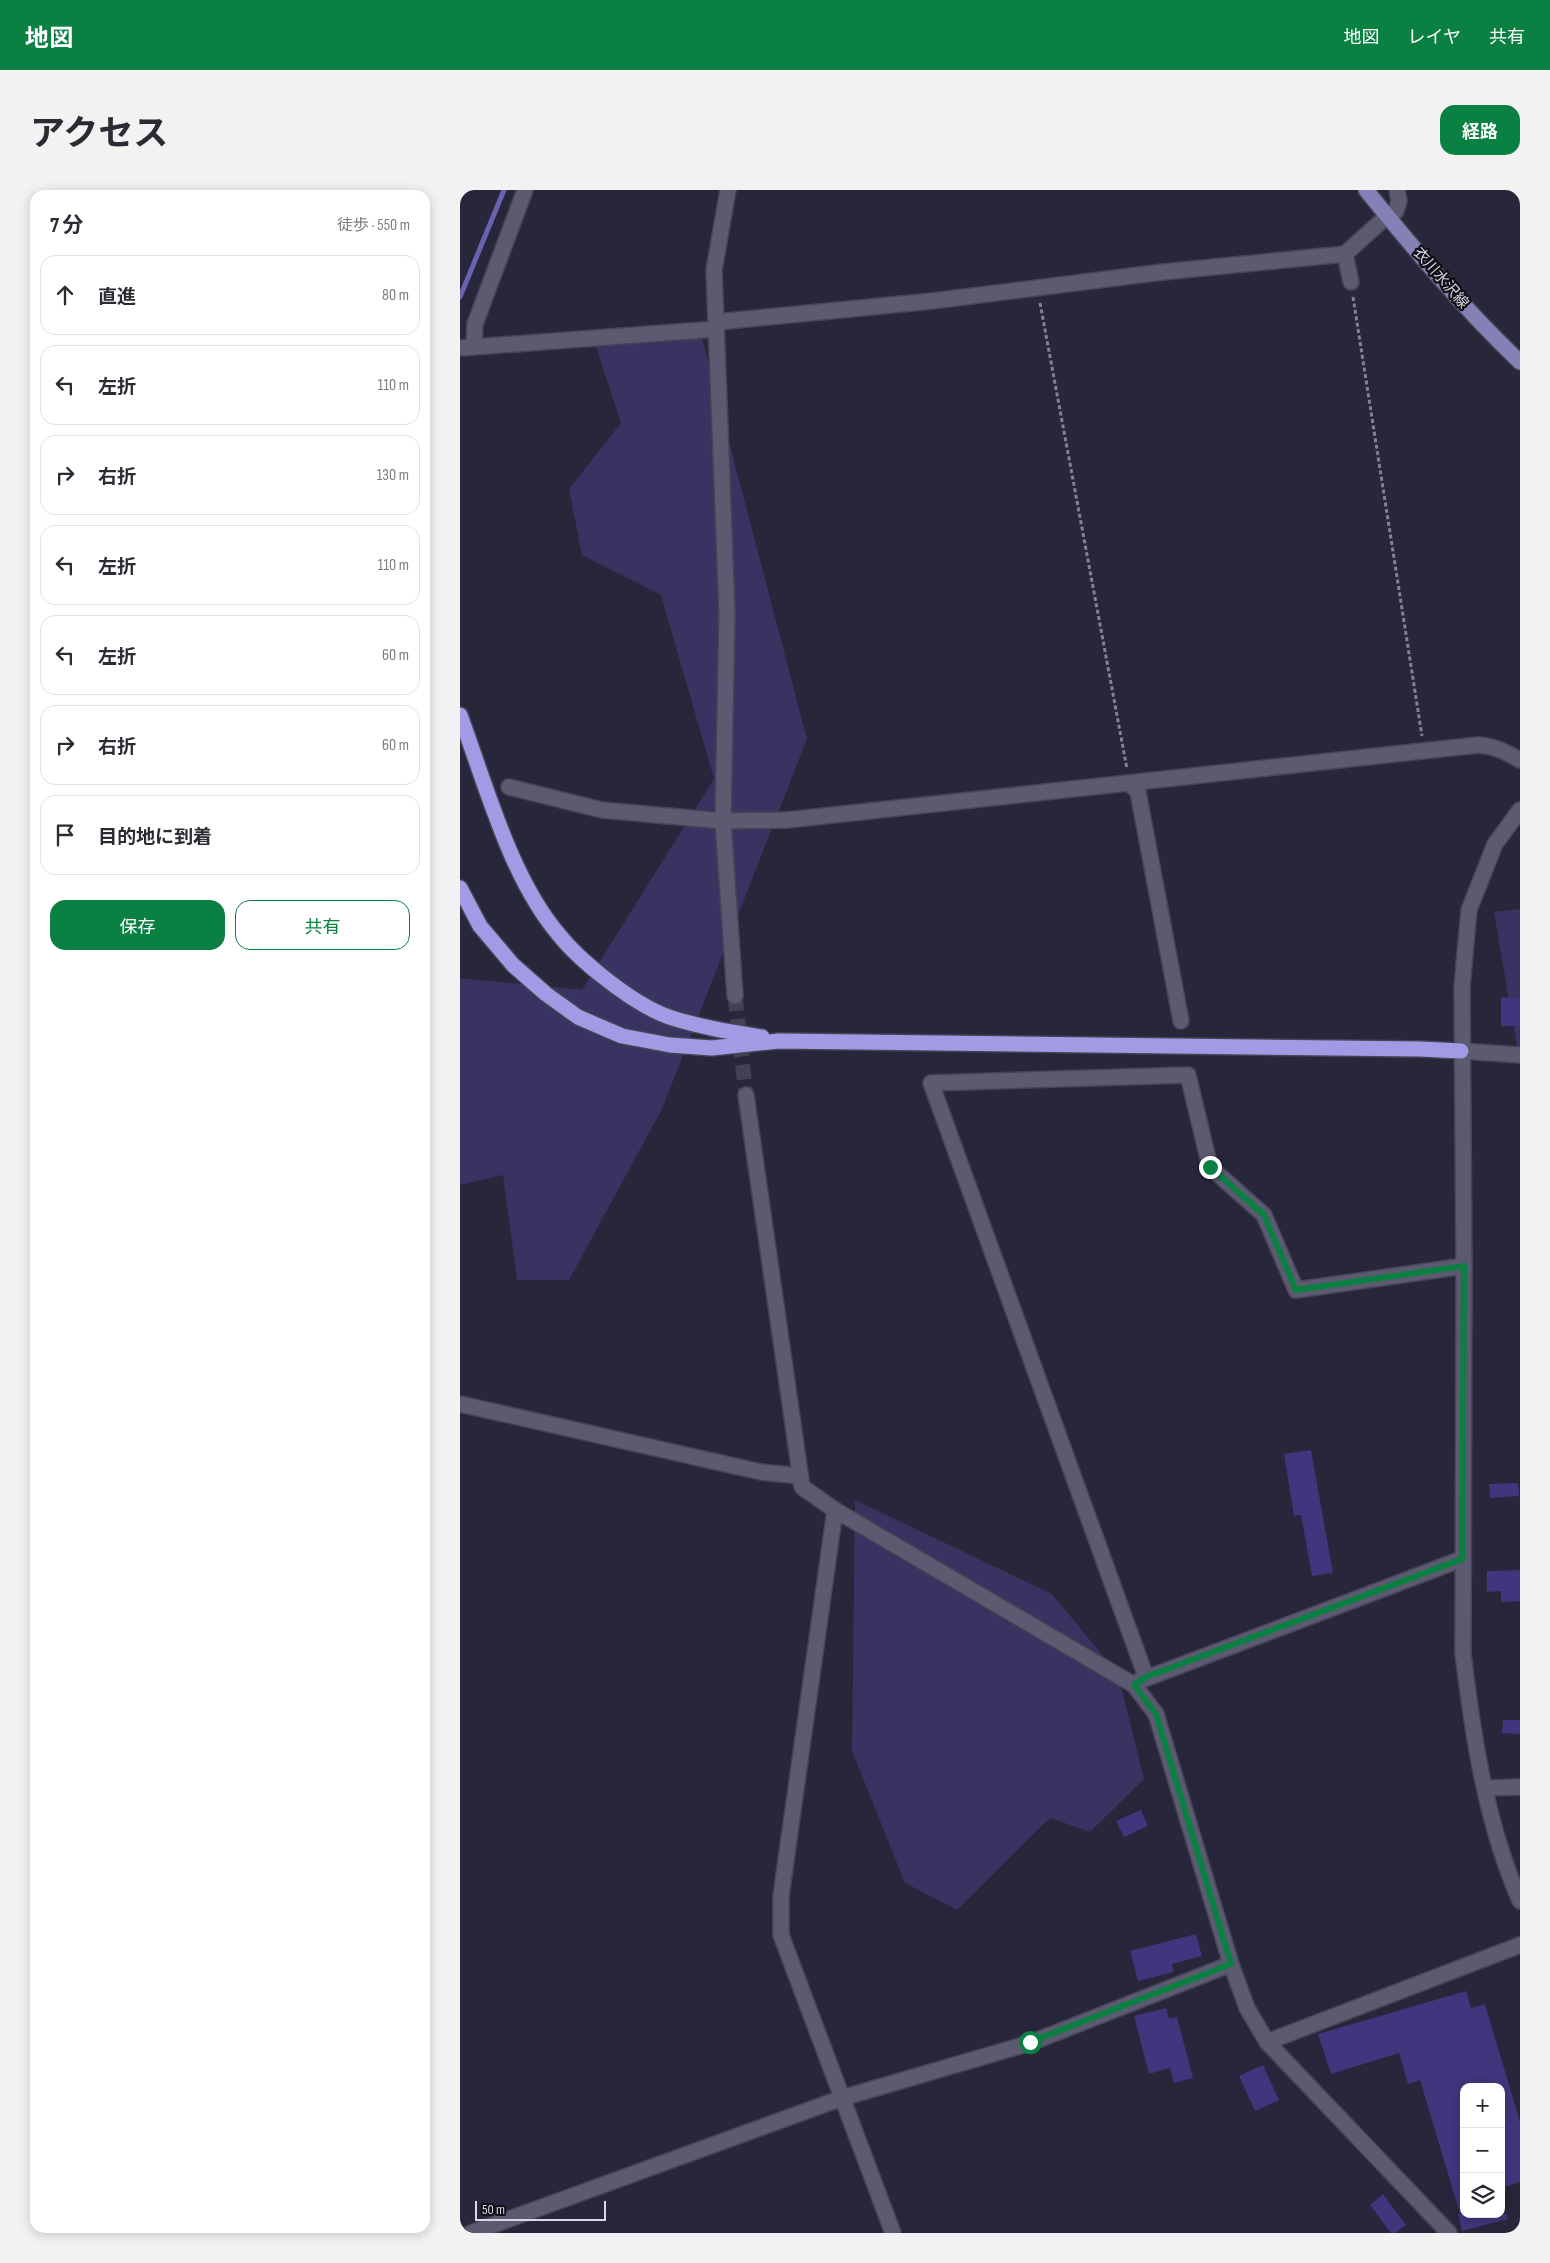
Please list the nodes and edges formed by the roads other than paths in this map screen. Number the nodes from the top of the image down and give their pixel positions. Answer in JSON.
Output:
{"nodes":[{"id":1,"x":525,"y":190,"type":"edge"},
{"id":2,"x":728,"y":190,"type":"edge"},
{"id":3,"x":1366,"y":190,"type":"edge"},
{"id":4,"x":1397,"y":190,"type":"edge"},
{"id":5,"x":1387,"y":216,"type":"junction"},
{"id":6,"x":1345,"y":254,"type":"junction"},
{"id":7,"x":1351,"y":282,"type":"road end"},
{"id":8,"x":717,"y":326,"type":"junction"},
{"id":9,"x":467,"y":348,"type":"edge"},
{"id":10,"x":1520,"y":362,"type":"edge"},
{"id":11,"x":460,"y":715,"type":"edge"},
{"id":12,"x":1520,"y":760,"type":"edge"},
{"id":13,"x":1130,"y":784,"type":"junction"},
{"id":14,"x":509,"y":787,"type":"dead end"},
{"id":15,"x":1520,"y":810,"type":"edge"},
{"id":16,"x":723,"y":821,"type":"junction"},
{"id":17,"x":460,"y":888,"type":"edge"},
{"id":18,"x":735,"y":996,"type":"tunnel mouth"},
{"id":19,"x":1181,"y":1021,"type":"dead end"},
{"id":20,"x":780,"y":1040,"type":"junction"},
{"id":21,"x":1461,"y":1051,"type":"junction"},
{"id":22,"x":1520,"y":1055,"type":"edge"},
{"id":23,"x":746,"y":1095,"type":"tunnel mouth"},
{"id":24,"x":1464,"y":1266,"type":"junction"},
{"id":25,"x":460,"y":1404,"type":"edge"},
{"id":26,"x":800,"y":1476,"type":"junction"},
{"id":27,"x":835,"y":1510,"type":"junction"},
{"id":28,"x":1462,"y":1559,"type":"junction"},
{"id":29,"x":1140,"y":1681,"type":"junction"},
{"id":30,"x":1485,"y":1788,"type":"junction"},
{"id":31,"x":1520,"y":1788,"type":"edge"},
{"id":32,"x":1520,"y":1900,"type":"edge"},
{"id":33,"x":1520,"y":1945,"type":"edge"},
{"id":34,"x":1231,"y":1964,"type":"junction"},
{"id":35,"x":1267,"y":2042,"type":"junction"},
{"id":36,"x":842,"y":2098,"type":"junction"},
{"id":37,"x":470,"y":2233,"type":"edge"},
{"id":38,"x":893,"y":2233,"type":"edge"},
{"id":39,"x":1449,"y":2233,"type":"edge"}],
"edges":[{"from":1,"to":9,"type":"street"},
{"from":2,"to":8,"type":"street"},
{"from":3,"to":5,"type":"main road","name":"衣川水沢線"},
{"from":4,"to":5,"type":"street"},
{"from":5,"to":6,"type":"street"},
{"from":5,"to":10,"type":"main road","name":"衣川水沢線"},
{"from":6,"to":7,"type":"street"},
{"from":6,"to":8,"type":"street"},
{"from":8,"to":9,"type":"street"},
{"from":8,"to":16,"type":"street"},
{"from":11,"to":20,"type":"highway"},
{"from":12,"to":13,"type":"street"},
{"from":13,"to":16,"type":"street"},
{"from":13,"to":19,"type":"street"},
{"from":14,"to":16,"type":"street"},
{"from":15,"to":21,"type":"street"},
{"from":16,"to":18,"type":"street"},
{"from":17,"to":20,"type":"highway"},
{"from":20,"to":21,"type":"highway"},
{"from":21,"to":22,"type":"street"},
{"from":21,"to":24,"type":"street"},
{"from":23,"to":26,"type":"street"},
{"from":24,"to":28,"type":"street"},
{"from":24,"to":29,"type":"street"},
{"from":25,"to":26,"type":"street"},
{"from":26,"to":27,"type":"street"},
{"from":27,"to":29,"type":"street"},
{"from":27,"to":36,"type":"street"},
{"from":28,"to":29,"type":"street"},
{"from":28,"to":30,"type":"street"},
{"from":29,"to":34,"type":"street"},
{"from":30,"to":31,"type":"street"},
{"from":30,"to":32,"type":"street"},
{"from":33,"to":35,"type":"street"},
{"from":34,"to":35,"type":"street"},
{"from":34,"to":36,"type":"street"},
{"from":35,"to":39,"type":"street"},
{"from":36,"to":37,"type":"street"},
{"from":36,"to":38,"type":"street"}]}
